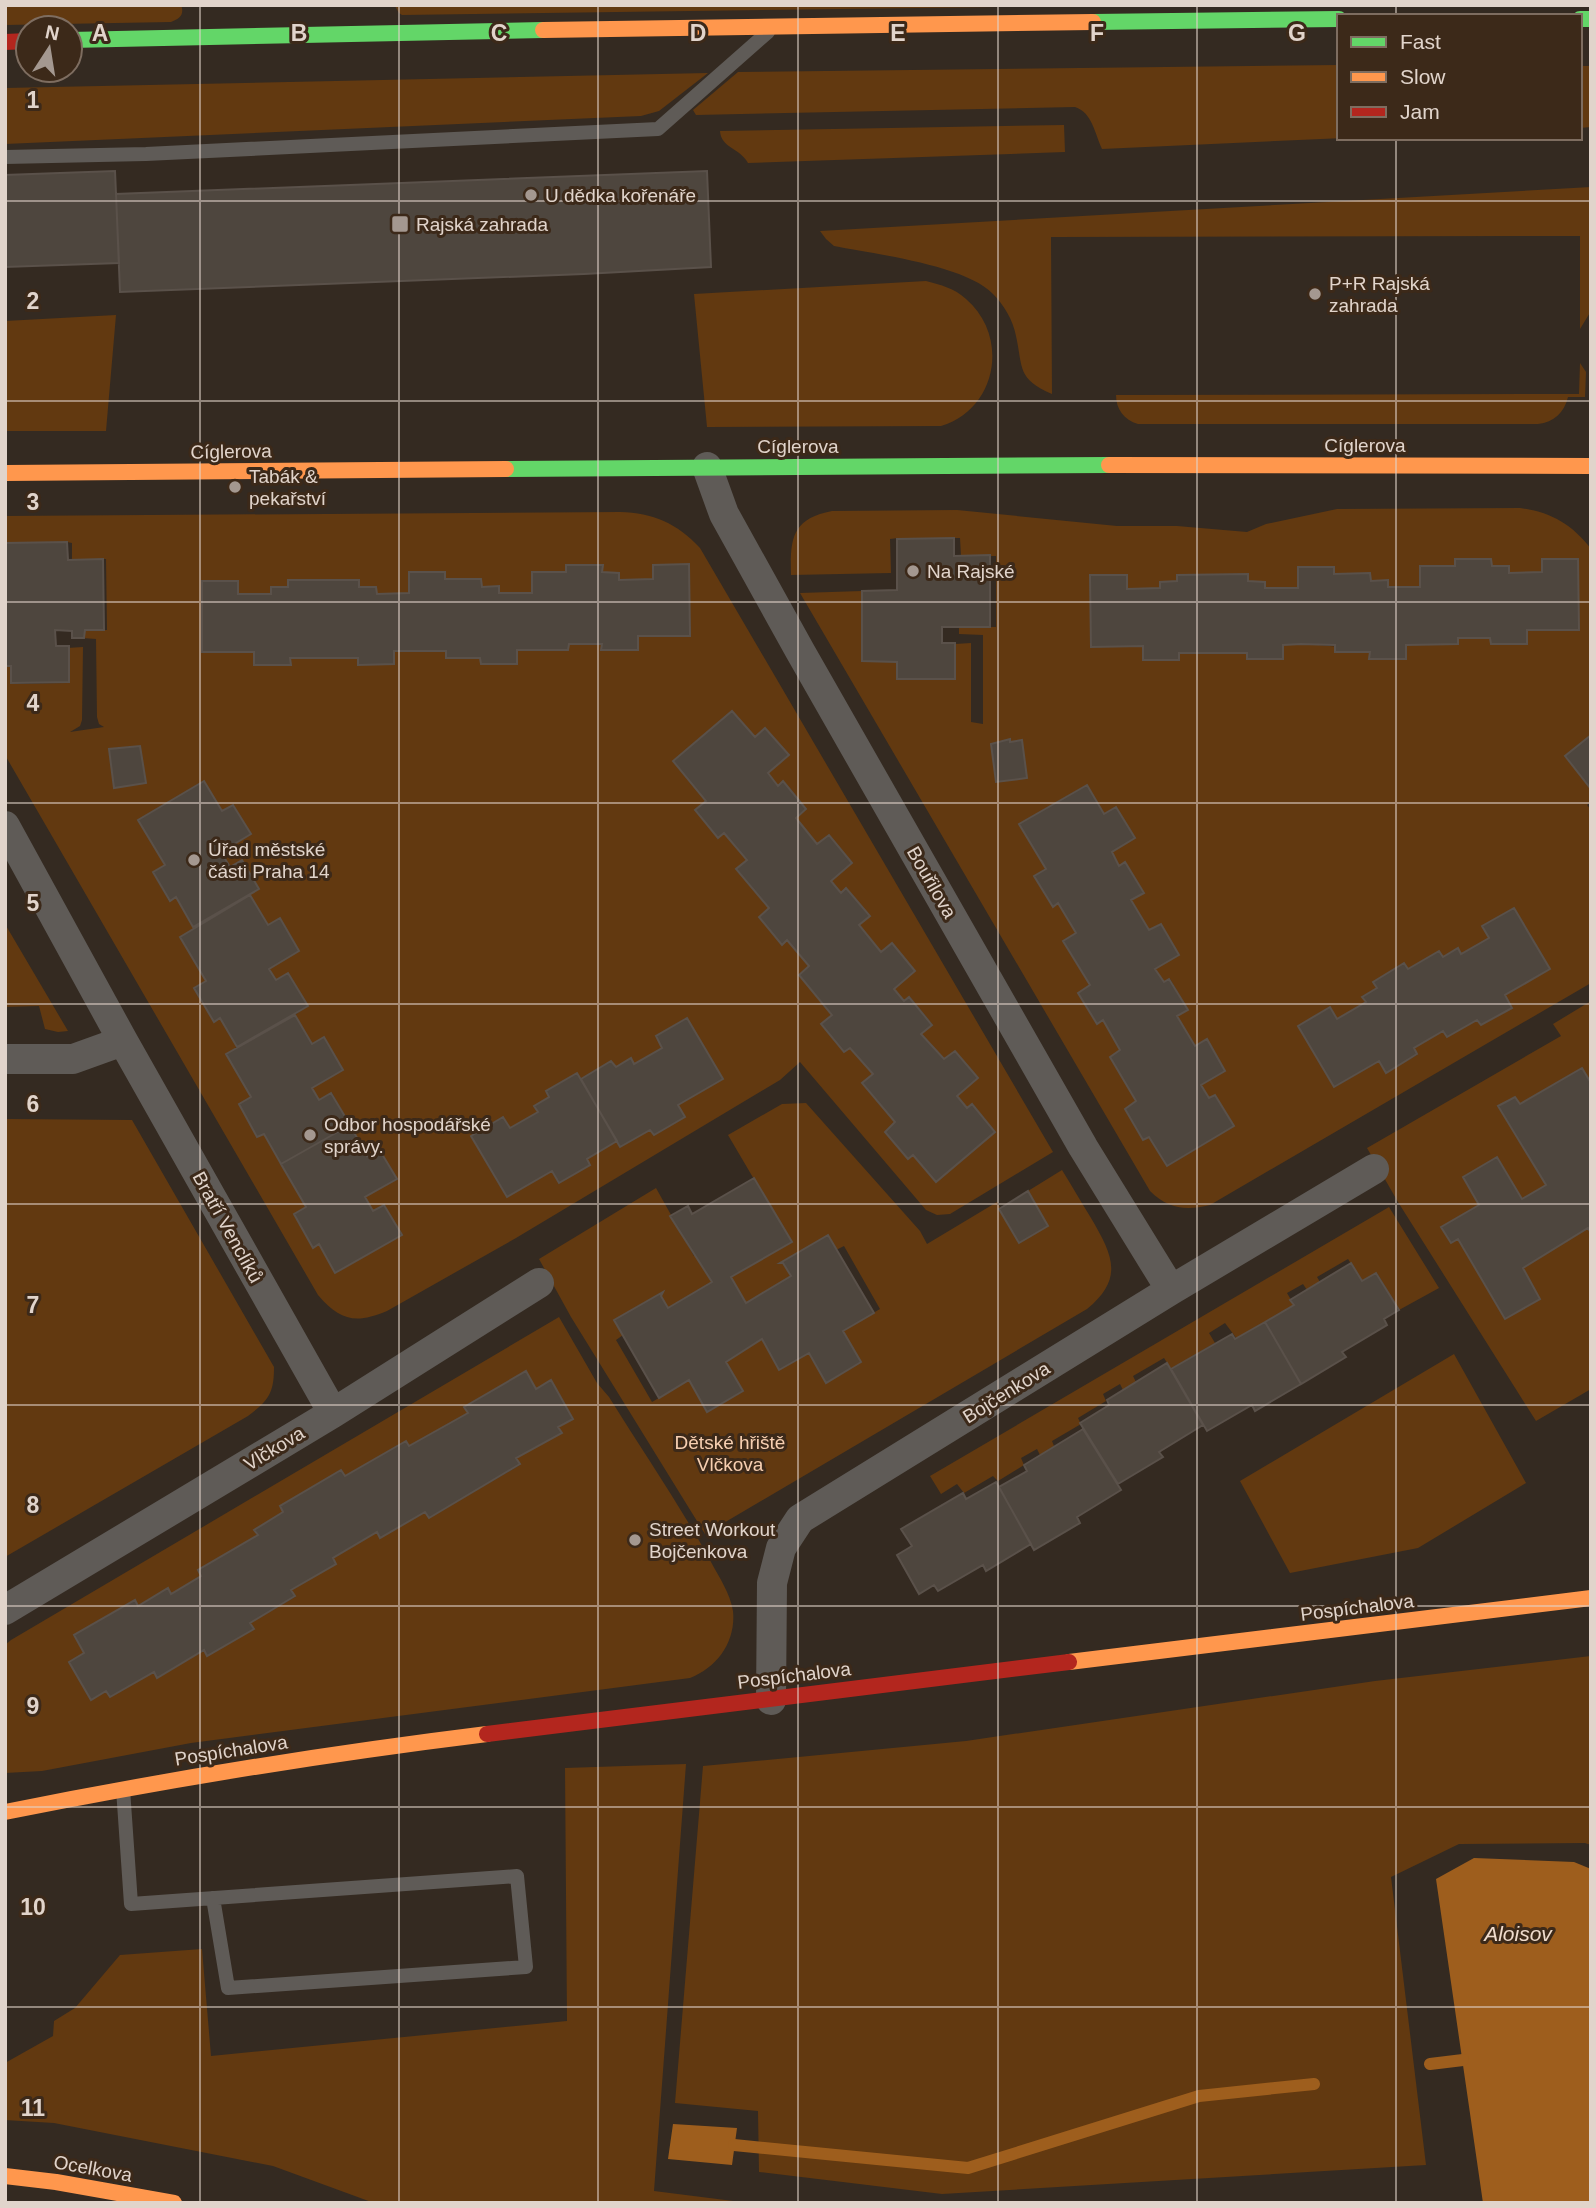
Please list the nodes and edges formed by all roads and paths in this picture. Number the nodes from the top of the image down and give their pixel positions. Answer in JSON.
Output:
{"nodes":[{"id":1,"x":1337,"y":19,"type":"edge"},
{"id":2,"x":776,"y":25,"type":"junction"},
{"id":3,"x":84,"y":40,"type":"edge"},
{"id":4,"x":5,"y":156,"type":"edge"},
{"id":5,"x":1591,"y":466,"type":"edge"},
{"id":6,"x":707,"y":467,"type":"junction"},
{"id":7,"x":5,"y":473,"type":"edge"},
{"id":8,"x":5,"y":826,"type":"edge"},
{"id":9,"x":123,"y":1041,"type":"junction"},
{"id":10,"x":5,"y":1059,"type":"edge"},
{"id":11,"x":1374,"y":1169,"type":"dead end"},
{"id":12,"x":540,"y":1283,"type":"dead end"},
{"id":13,"x":1171,"y":1290,"type":"junction"},
{"id":14,"x":332,"y":1413,"type":"junction"},
{"id":15,"x":1591,"y":1598,"type":"edge"},
{"id":16,"x":5,"y":1610,"type":"edge"},
{"id":17,"x":772,"y":1700,"type":"junction"},
{"id":18,"x":123,"y":1788,"type":"junction"},
{"id":19,"x":5,"y":1812,"type":"edge"},
{"id":20,"x":213,"y":1898,"type":"junction"},
{"id":21,"x":5,"y":2176,"type":"edge"},
{"id":22,"x":174,"y":2203,"type":"edge"}],
"edges":[{"from":1,"to":2,"type":"street"},
{"from":2,"to":3,"type":"street"},
{"from":2,"to":4,"type":"lane"},
{"from":5,"to":6,"type":"street","name":"Cíglerova"},
{"from":6,"to":7,"type":"street","name":"Cíglerova"},
{"from":6,"to":13,"type":"street","name":"Bouřilova"},
{"from":8,"to":9,"type":"street","name":"Bratří Venclíků"},
{"from":9,"to":10,"type":"street"},
{"from":9,"to":14,"type":"street","name":"Bratří Venclíků"},
{"from":11,"to":13,"type":"street","name":"Bojčenkova"},
{"from":12,"to":14,"type":"street","name":"Vlčkova"},
{"from":13,"to":17,"type":"street","name":"Bojčenkova"},
{"from":14,"to":16,"type":"street","name":"Vlčkova"},
{"from":15,"to":17,"type":"street","name":"Pospíchalova"},
{"from":17,"to":18,"type":"street","name":"Pospíchalova"},
{"from":18,"to":19,"type":"street","name":"Pospíchalova"},
{"from":18,"to":20,"type":"lane"},
{"from":20,"to":20,"type":"lane"},
{"from":21,"to":22,"type":"street","name":"Ocelkova"}]}
